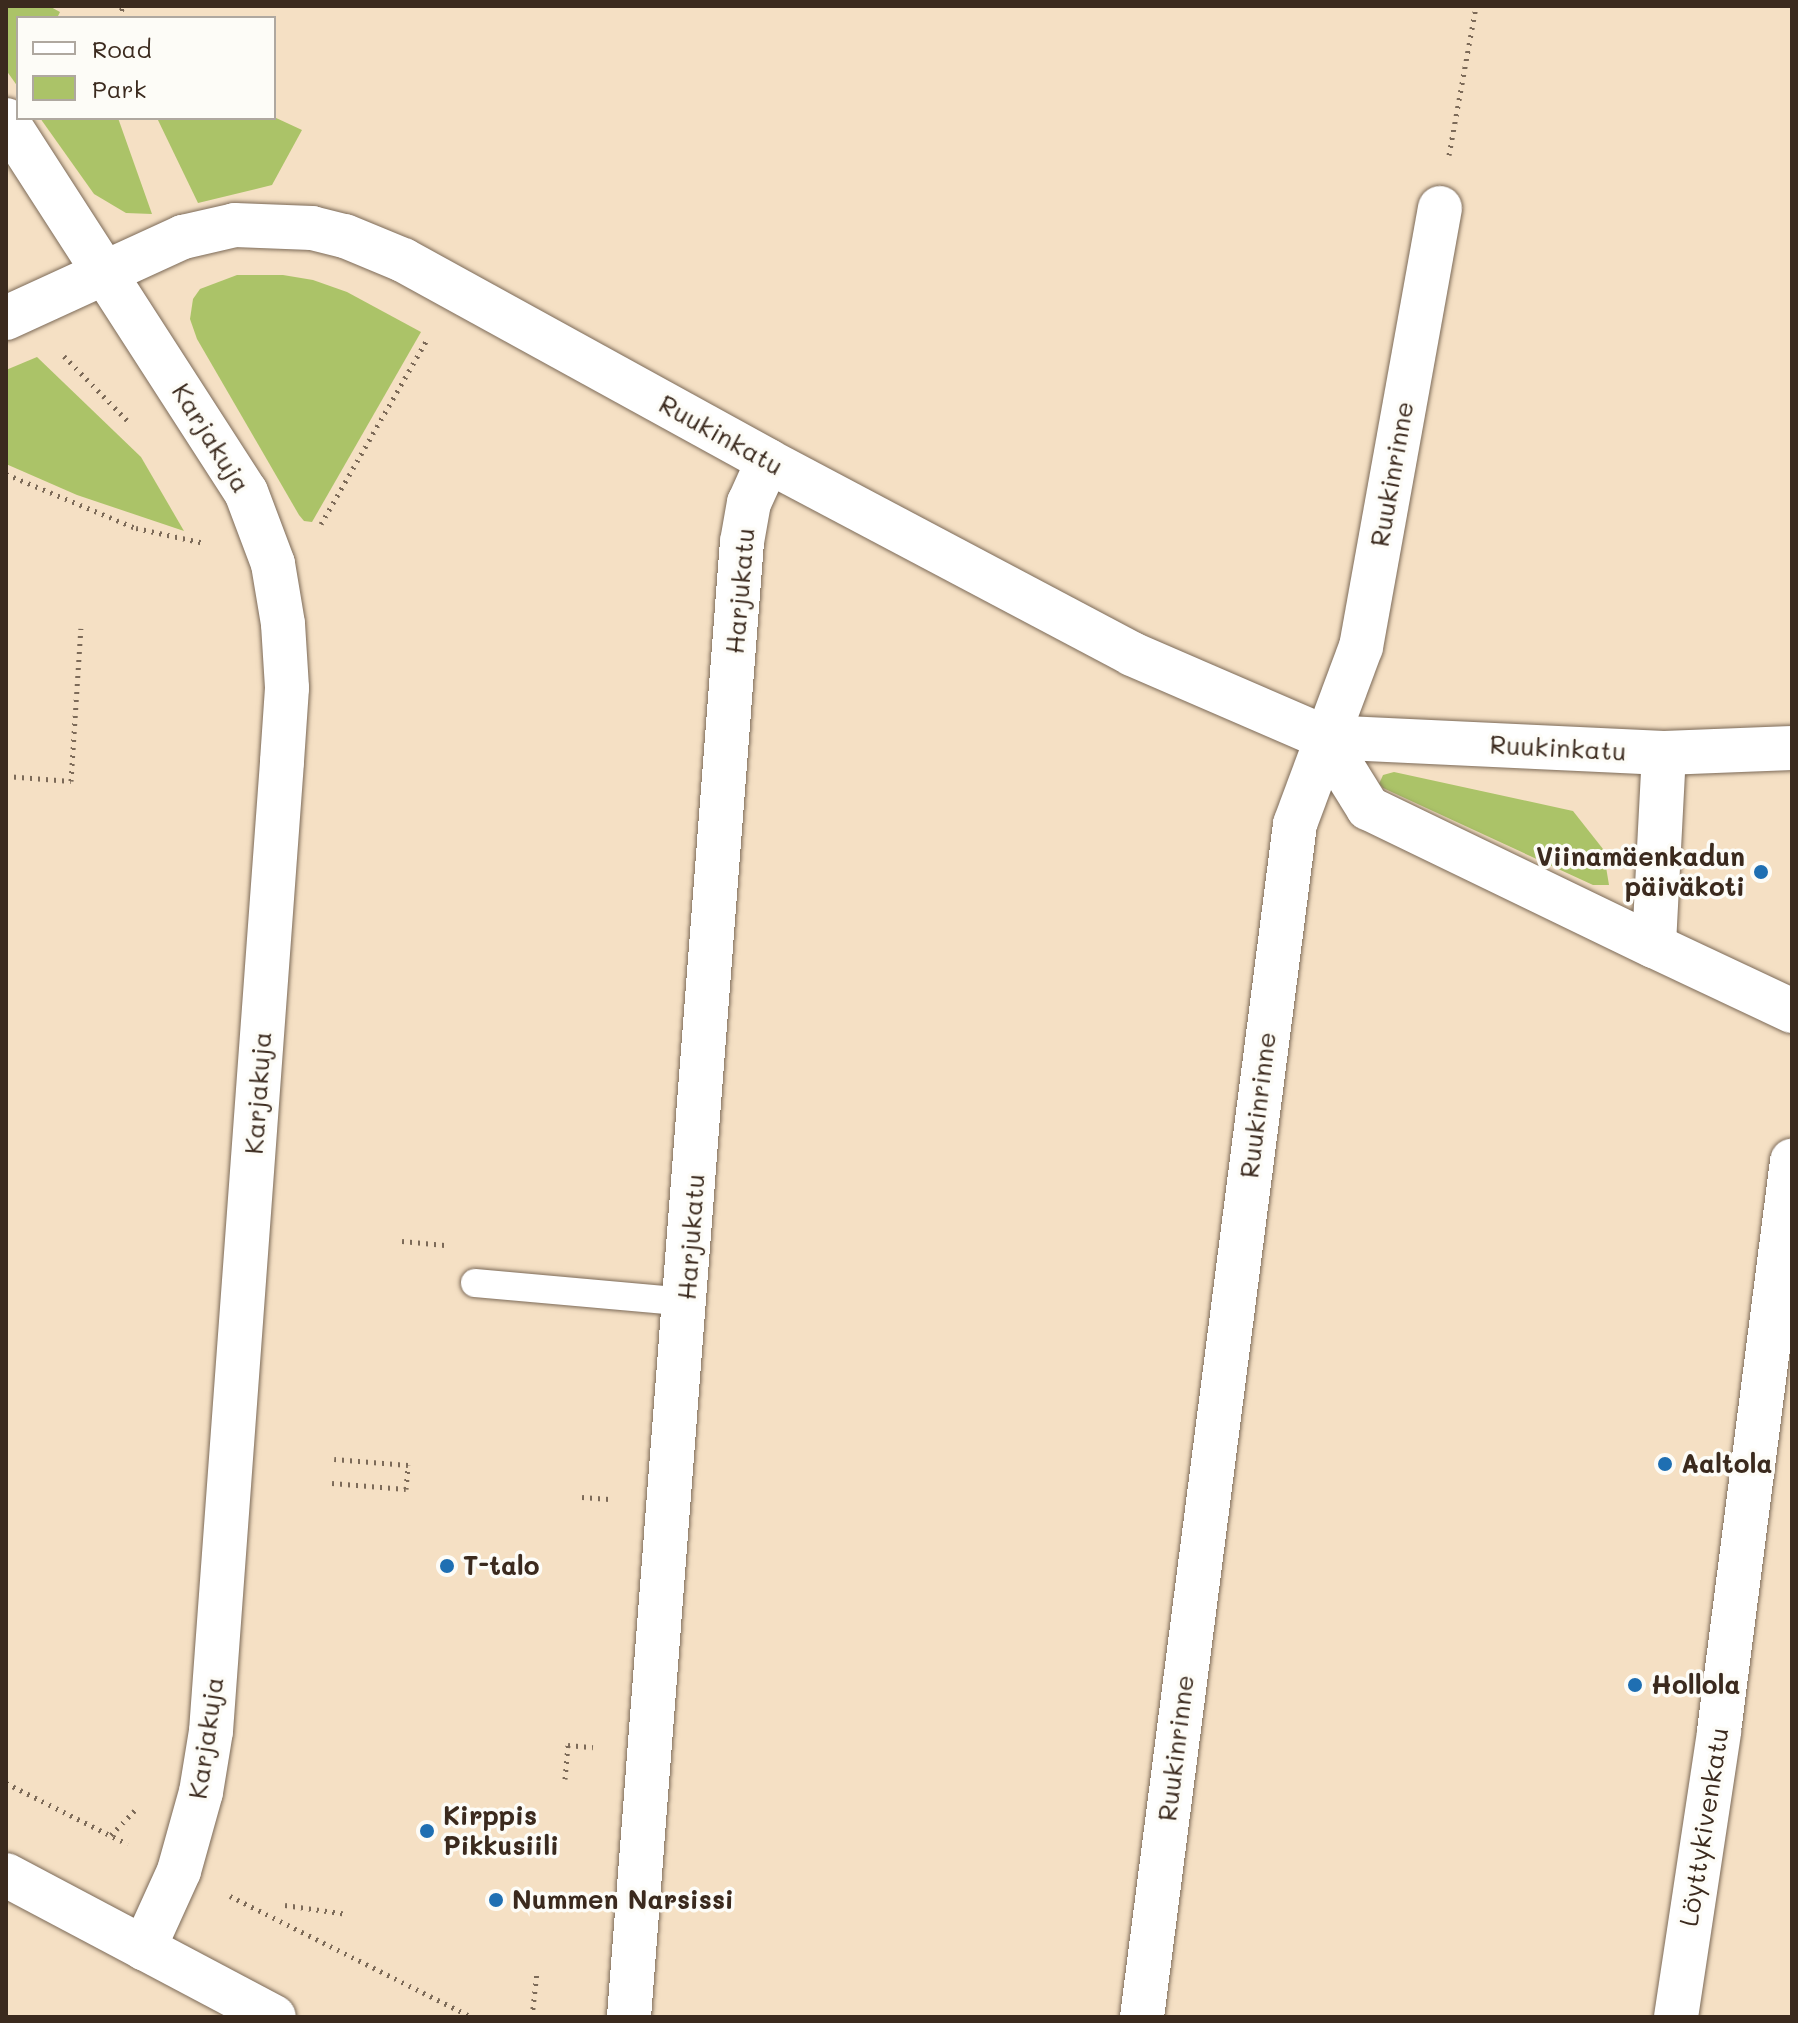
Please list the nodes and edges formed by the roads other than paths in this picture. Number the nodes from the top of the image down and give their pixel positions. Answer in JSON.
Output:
{"nodes":[{"id":1,"x":6,"y":120,"type":"edge"},
{"id":2,"x":1440,"y":208,"type":"dead end"},
{"id":3,"x":105,"y":272,"type":"junction"},
{"id":4,"x":6,"y":318,"type":"edge"},
{"id":5,"x":768,"y":461,"type":"junction"},
{"id":6,"x":1324,"y":737,"type":"junction"},
{"id":7,"x":1792,"y":748,"type":"edge"},
{"id":8,"x":1664,"y":753,"type":"junction"},
{"id":9,"x":1654,"y":946,"type":"junction"},
{"id":10,"x":1792,"y":1011,"type":"edge"},
{"id":11,"x":1792,"y":1161,"type":"edge"},
{"id":12,"x":475,"y":1283,"type":"dead end"},
{"id":13,"x":686,"y":1302,"type":"junction"},
{"id":14,"x":6,"y":1875,"type":"edge"},
{"id":15,"x":144,"y":1948,"type":"junction"},
{"id":16,"x":274,"y":2017,"type":"edge"},
{"id":17,"x":629,"y":2017,"type":"edge"},
{"id":18,"x":1142,"y":2017,"type":"edge"},
{"id":19,"x":1676,"y":2017,"type":"edge"}],
"edges":[{"from":1,"to":3,"type":"street","name":"Karjakuja"},
{"from":2,"to":6,"type":"street","name":"Ruukinrinne"},
{"from":3,"to":4,"type":"street","name":"Ruukinkatu"},
{"from":3,"to":5,"type":"street","name":"Ruukinkatu"},
{"from":3,"to":15,"type":"street","name":"Karjakuja"},
{"from":5,"to":6,"type":"street","name":"Ruukinkatu"},
{"from":5,"to":13,"type":"street","name":"Harjukatu"},
{"from":6,"to":8,"type":"street","name":"Ruukinkatu"},
{"from":6,"to":9,"type":"street"},
{"from":6,"to":18,"type":"street","name":"Ruukinrinne"},
{"from":7,"to":8,"type":"street","name":"Ruukinkatu"},
{"from":8,"to":9,"type":"street"},
{"from":9,"to":10,"type":"street"},
{"from":11,"to":19,"type":"street","name":"Löyttykivenkatu"},
{"from":12,"to":13,"type":"lane"},
{"from":13,"to":17,"type":"street","name":"Harjukatu"},
{"from":14,"to":15,"type":"street"},
{"from":15,"to":16,"type":"street"}]}
